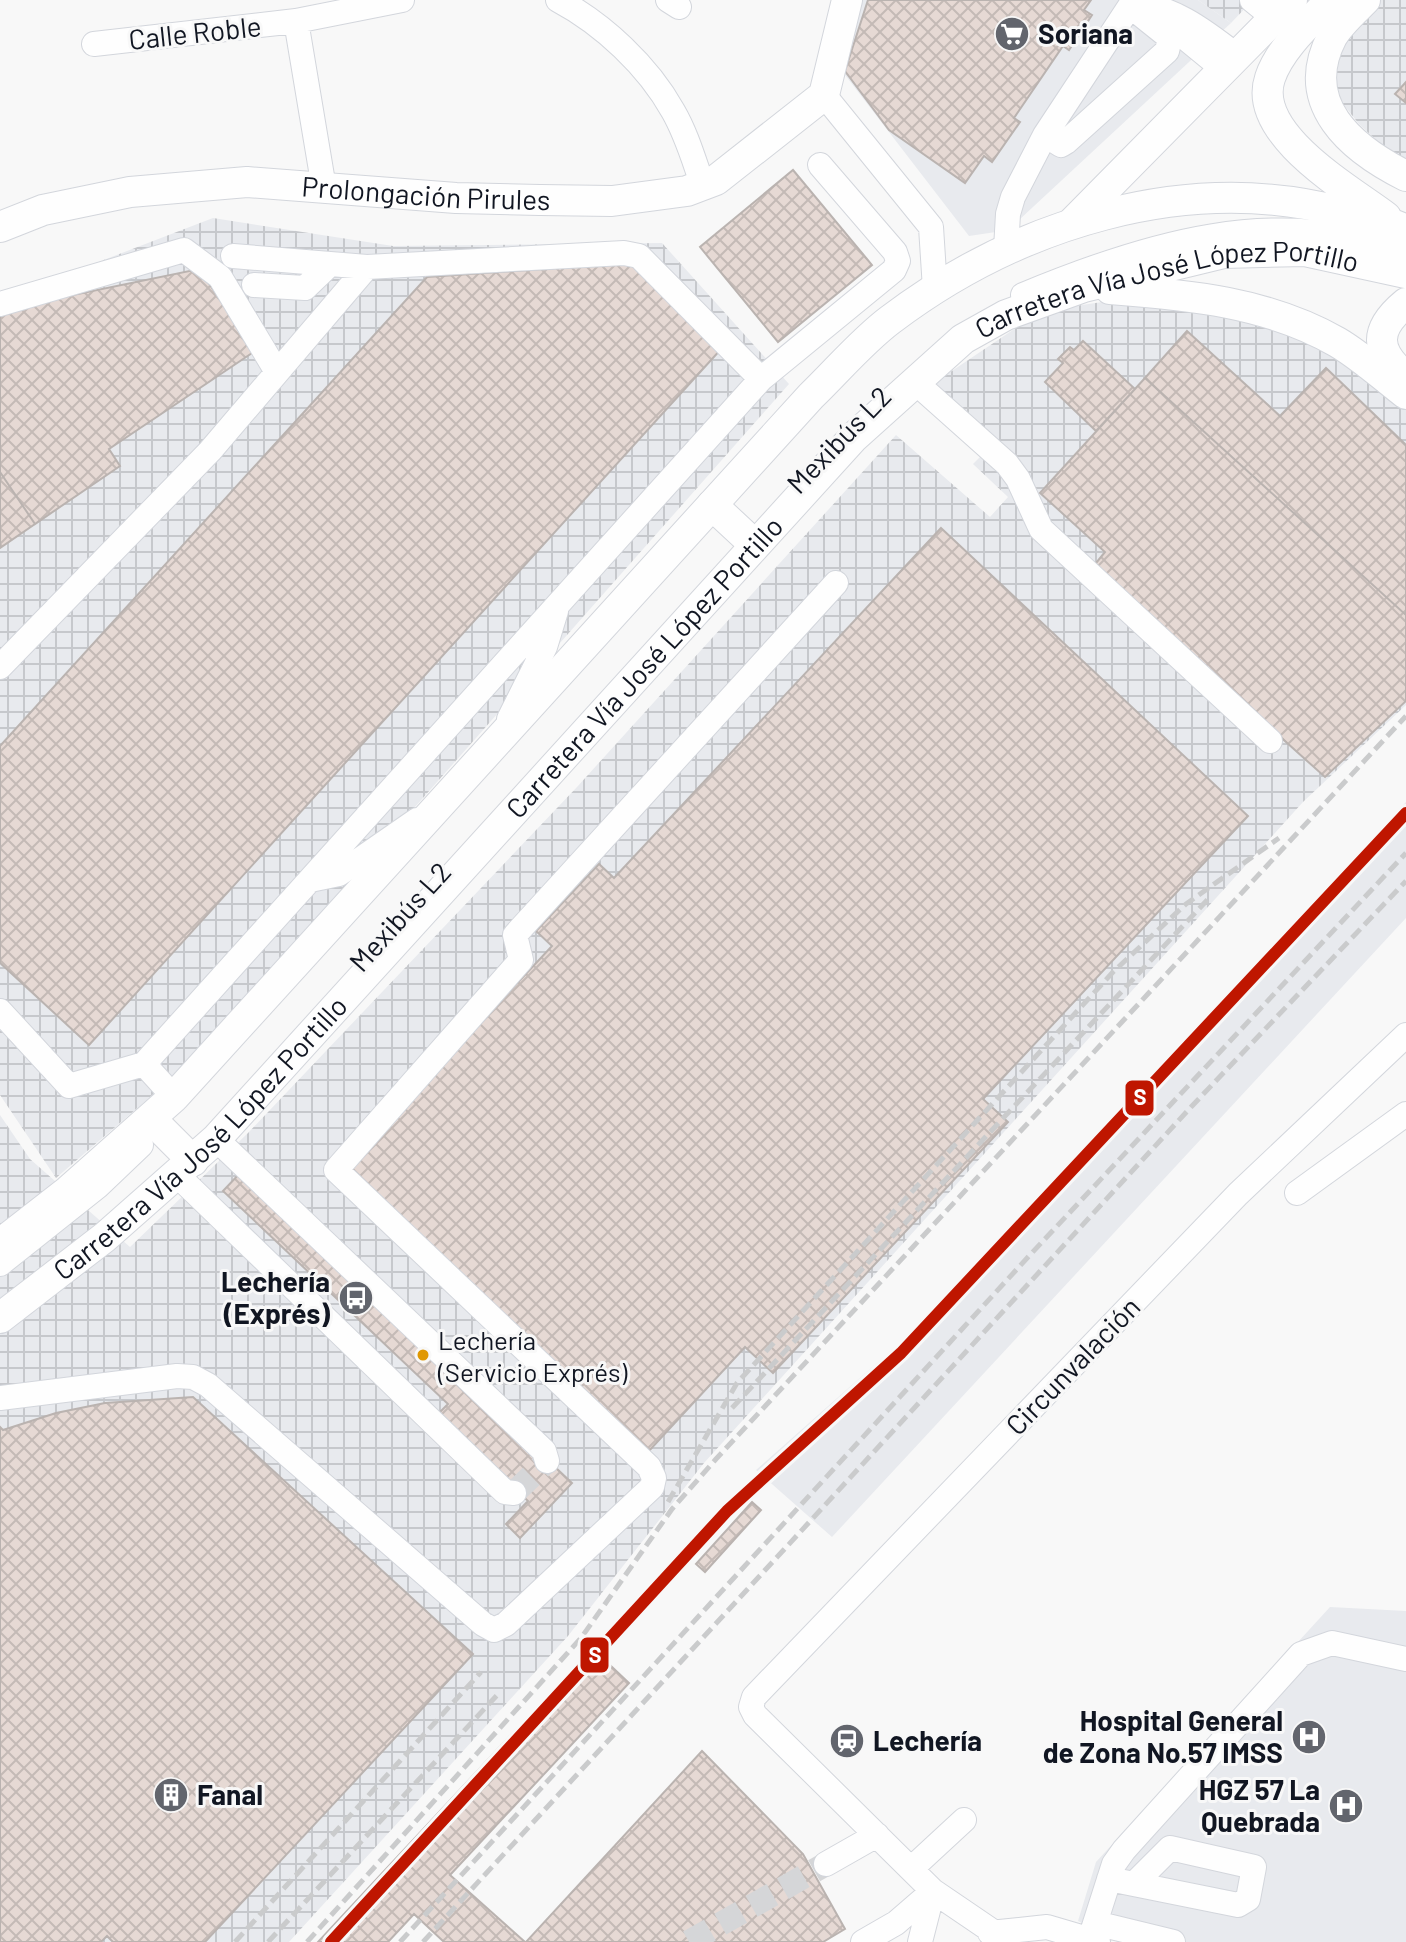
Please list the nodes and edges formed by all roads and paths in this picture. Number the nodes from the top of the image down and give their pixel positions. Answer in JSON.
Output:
{"nodes":[{"id":1,"x":402,"y":0,"type":"edge"},
{"id":2,"x":558,"y":0,"type":"edge"},
{"id":3,"x":847,"y":0,"type":"edge"},
{"id":4,"x":1331,"y":0,"type":"edge"},
{"id":5,"x":1365,"y":0,"type":"edge"},
{"id":6,"x":1130,"y":6,"type":"junction"},
{"id":7,"x":1272,"y":6,"type":"edge"},
{"id":8,"x":296,"y":21,"type":"junction"},
{"id":9,"x":94,"y":44,"type":"dead end"},
{"id":10,"x":1168,"y":44,"type":"junction"},
{"id":11,"x":1226,"y":66,"type":"junction"},
{"id":12,"x":824,"y":95,"type":"junction"},
{"id":13,"x":1045,"y":135,"type":"junction"},
{"id":14,"x":820,"y":165,"type":"dead end"},
{"id":15,"x":1406,"y":176,"type":"edge"},
{"id":16,"x":703,"y":186,"type":"junction"},
{"id":17,"x":324,"y":188,"type":"junction"},
{"id":18,"x":1073,"y":222,"type":"junction"},
{"id":19,"x":0,"y":227,"type":"edge"},
{"id":20,"x":1404,"y":238,"type":"edge"},
{"id":21,"x":1006,"y":249,"type":"junction"},
{"id":22,"x":233,"y":256,"type":"dead end"},
{"id":23,"x":329,"y":265,"type":"junction"},
{"id":24,"x":367,"y":267,"type":"junction"},
{"id":25,"x":1406,"y":273,"type":"edge"},
{"id":26,"x":254,"y":285,"type":"dead end"},
{"id":27,"x":1084,"y":287,"type":"junction"},
{"id":28,"x":935,"y":289,"type":"junction"},
{"id":29,"x":1406,"y":303,"type":"edge"},
{"id":30,"x":0,"y":304,"type":"edge"},
{"id":31,"x":277,"y":372,"type":"junction"},
{"id":32,"x":1406,"y":377,"type":"edge"},
{"id":33,"x":761,"y":379,"type":"junction"},
{"id":34,"x":915,"y":382,"type":"junction"},
{"id":35,"x":1406,"y":394,"type":"edge"},
{"id":36,"x":716,"y":509,"type":"junction"},
{"id":37,"x":751,"y":541,"type":"junction"},
{"id":38,"x":836,"y":583,"type":"dead end"},
{"id":39,"x":558,"y":604,"type":"junction"},
{"id":40,"x":0,"y":667,"type":"edge"},
{"id":41,"x":499,"y":740,"type":"junction"},
{"id":42,"x":1270,"y":741,"type":"dead end"},
{"id":43,"x":436,"y":809,"type":"junction"},
{"id":44,"x":310,"y":880,"type":"junction"},
{"id":45,"x":0,"y":1011,"type":"edge"},
{"id":46,"x":1406,"y":1035,"type":"edge"},
{"id":47,"x":144,"y":1064,"type":"junction"},
{"id":48,"x":174,"y":1097,"type":"junction"},
{"id":49,"x":1406,"y":1114,"type":"edge"},
{"id":50,"x":156,"y":1124,"type":"junction"},
{"id":51,"x":216,"y":1139,"type":"junction"},
{"id":52,"x":185,"y":1163,"type":"junction"},
{"id":53,"x":1297,"y":1193,"type":"dead end"},
{"id":54,"x":0,"y":1244,"type":"edge"},
{"id":55,"x":0,"y":1264,"type":"edge"},
{"id":56,"x":0,"y":1309,"type":"edge"},
{"id":57,"x":0,"y":1318,"type":"edge"},
{"id":58,"x":0,"y":1398,"type":"edge"},
{"id":59,"x":547,"y":1461,"type":"dead end"},
{"id":60,"x":514,"y":1493,"type":"dead end"},
{"id":61,"x":1406,"y":1659,"type":"edge"},
{"id":62,"x":964,"y":1820,"type":"dead end"},
{"id":63,"x":877,"y":1835,"type":"junction"},
{"id":64,"x":826,"y":1864,"type":"tunnel mouth"},
{"id":65,"x":911,"y":1869,"type":"junction"},
{"id":66,"x":1109,"y":1879,"type":"junction"},
{"id":67,"x":1134,"y":1884,"type":"dead end"},
{"id":68,"x":933,"y":1891,"type":"junction"},
{"id":69,"x":1094,"y":1935,"type":"edge"},
{"id":70,"x":999,"y":1937,"type":"edge"},
{"id":71,"x":863,"y":1942,"type":"edge"},
{"id":72,"x":920,"y":1942,"type":"edge"},
{"id":73,"x":1173,"y":1942,"type":"edge"}],
"edges":[{"from":1,"to":8,"type":"street","name":"Calle Roble"},
{"from":2,"to":16,"type":"street"},
{"from":3,"to":12,"type":"main road"},
{"from":4,"to":20,"type":"main road"},
{"from":5,"to":15,"type":"main road"},
{"from":6,"to":10,"type":"street"},
{"from":6,"to":11,"type":"street"},
{"from":6,"to":13,"type":"street"},
{"from":7,"to":11,"type":"main road"},
{"from":8,"to":9,"type":"street","name":"Calle Roble"},
{"from":8,"to":17,"type":"street"},
{"from":10,"to":11,"type":"street"},
{"from":10,"to":13,"type":"street"},
{"from":11,"to":18,"type":"main road"},
{"from":12,"to":16,"type":"main road","name":"Prolongación Pirules"},
{"from":12,"to":28,"type":"street"},
{"from":13,"to":21,"type":"street"},
{"from":14,"to":33,"type":"street"},
{"from":16,"to":17,"type":"main road","name":"Prolongación Pirules"},
{"from":17,"to":19,"type":"main road","name":"Prolongación Pirules"},
{"from":18,"to":20,"type":"main road","name":"Carretera Vía José López Portillo"},
{"from":18,"to":21,"type":"main road","name":"Carretera Vía José López Portillo"},
{"from":20,"to":36,"type":"street","name":"Mexibús L2"},
{"from":20,"to":37,"type":"street","name":"Mexibús L2"},
{"from":21,"to":28,"type":"main road","name":"Carretera Vía José López Portillo"},
{"from":22,"to":23,"type":"street"},
{"from":23,"to":24,"type":"street"},
{"from":23,"to":26,"type":"street"},
{"from":24,"to":31,"type":"street"},
{"from":24,"to":33,"type":"street"},
{"from":25,"to":27,"type":"main road","name":"Carretera Vía José López Portillo"},
{"from":27,"to":34,"type":"main road","name":"Carretera Vía José López Portillo"},
{"from":27,"to":35,"type":"main road"},
{"from":28,"to":36,"type":"main road","name":"Carretera Vía José López Portillo"},
{"from":29,"to":32,"type":"main road"},
{"from":30,"to":31,"type":"street"},
{"from":31,"to":40,"type":"street"},
{"from":33,"to":39,"type":"street"},
{"from":34,"to":37,"type":"main road","name":"Carretera Vía José López Portillo"},
{"from":34,"to":42,"type":"street"},
{"from":36,"to":37,"type":"main road"},
{"from":36,"to":41,"type":"main road","name":"Carretera Vía José López Portillo"},
{"from":36,"to":50,"type":"street","name":"Mexibús L2"},
{"from":37,"to":51,"type":"main road","name":"Carretera Vía José López Portillo"},
{"from":37,"to":52,"type":"street","name":"Mexibús L2"},
{"from":38,"to":58,"type":"street"},
{"from":39,"to":41,"type":"street"},
{"from":39,"to":44,"type":"street"},
{"from":41,"to":43,"type":"main road","name":"Carretera Vía José López Portillo"},
{"from":43,"to":44,"type":"street"},
{"from":43,"to":48,"type":"main road","name":"Carretera Vía José López Portillo"},
{"from":44,"to":47,"type":"street"},
{"from":45,"to":47,"type":"street"},
{"from":46,"to":63,"type":"street","name":"Circunvalación"},
{"from":47,"to":48,"type":"street"},
{"from":48,"to":50,"type":"main road","name":"Carretera Vía José López Portillo"},
{"from":49,"to":53,"type":"street"},
{"from":50,"to":52,"type":"main road"},
{"from":50,"to":54,"type":"main road","name":"Carretera Vía José López Portillo"},
{"from":50,"to":55,"type":"street","name":"Mexibús L2"},
{"from":51,"to":52,"type":"main road","name":"Carretera Vía José López Portillo"},
{"from":51,"to":59,"type":"street"},
{"from":52,"to":56,"type":"street","name":"Mexibús L2"},
{"from":52,"to":57,"type":"main road","name":"Carretera Vía José López Portillo"},
{"from":52,"to":60,"type":"street"},
{"from":61,"to":66,"type":"street"},
{"from":62,"to":65,"type":"street"},
{"from":63,"to":64,"type":"street"},
{"from":63,"to":65,"type":"street"},
{"from":65,"to":68,"type":"street"},
{"from":66,"to":67,"type":"street"},
{"from":66,"to":69,"type":"street"},
{"from":68,"to":70,"type":"street"},
{"from":68,"to":71,"type":"street"},
{"from":68,"to":72,"type":"street"},
{"from":69,"to":70,"type":"street"},
{"from":69,"to":73,"type":"street"}]}
